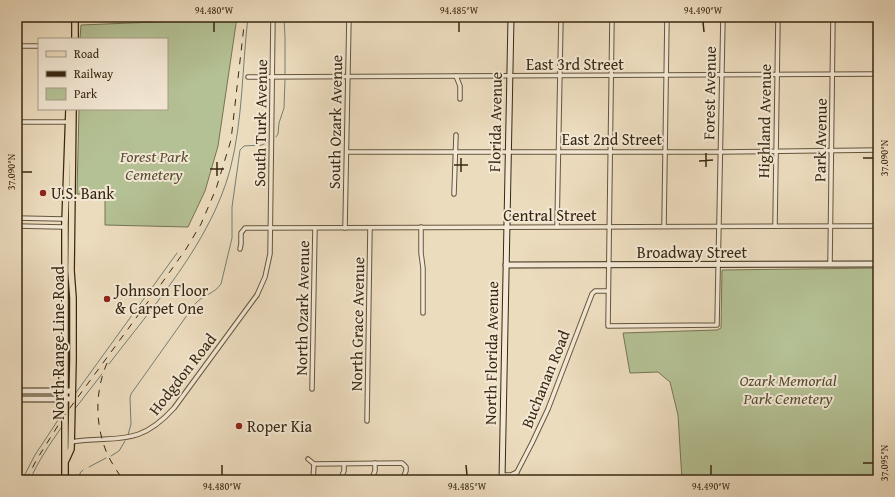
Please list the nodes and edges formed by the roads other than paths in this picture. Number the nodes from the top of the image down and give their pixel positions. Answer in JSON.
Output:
{"nodes":[{"id":1,"x":71,"y":17,"type":"edge"},
{"id":2,"x":75,"y":17,"type":"edge"},
{"id":3,"x":273,"y":17,"type":"edge"},
{"id":4,"x":349,"y":17,"type":"edge"},
{"id":5,"x":511,"y":17,"type":"edge"},
{"id":6,"x":561,"y":17,"type":"edge"},
{"id":7,"x":612,"y":17,"type":"edge"},
{"id":8,"x":667,"y":17,"type":"edge"},
{"id":9,"x":723,"y":17,"type":"edge"},
{"id":10,"x":778,"y":17,"type":"edge"},
{"id":11,"x":833,"y":17,"type":"edge"},
{"id":12,"x":71,"y":38,"type":"edge"},
{"id":13,"x":75,"y":38,"type":"edge"},
{"id":14,"x":17,"y":46,"type":"edge"},
{"id":15,"x":38,"y":46,"type":"edge"},
{"id":16,"x":777,"y":74,"type":"junction"},
{"id":17,"x":833,"y":74,"type":"junction"},
{"id":18,"x":878,"y":74,"type":"edge"},
{"id":19,"x":666,"y":75,"type":"junction"},
{"id":20,"x":722,"y":75,"type":"junction"},
{"id":21,"x":456,"y":76,"type":"junction"},
{"id":22,"x":509,"y":76,"type":"junction"},
{"id":23,"x":560,"y":76,"type":"junction"},
{"id":24,"x":611,"y":76,"type":"junction"},
{"id":25,"x":248,"y":77,"type":"dead end"},
{"id":26,"x":272,"y":77,"type":"junction"},
{"id":27,"x":348,"y":77,"type":"junction"},
{"id":28,"x":460,"y":99,"type":"dead end"},
{"id":29,"x":69,"y":110,"type":"edge"},
{"id":30,"x":73,"y":110,"type":"edge"},
{"id":31,"x":17,"y":122,"type":"edge"},
{"id":32,"x":68,"y":122,"type":"junction"},
{"id":33,"x":456,"y":135,"type":"dead end"},
{"id":34,"x":776,"y":150,"type":"junction"},
{"id":35,"x":831,"y":150,"type":"junction"},
{"id":36,"x":878,"y":150,"type":"edge"},
{"id":37,"x":455,"y":151,"type":"junction"},
{"id":38,"x":508,"y":151,"type":"junction"},
{"id":39,"x":558,"y":151,"type":"junction"},
{"id":40,"x":610,"y":151,"type":"junction"},
{"id":41,"x":665,"y":151,"type":"junction"},
{"id":42,"x":346,"y":152,"type":"junction"},
{"id":43,"x":720,"y":152,"type":"junction"},
{"id":44,"x":454,"y":194,"type":"dead end"},
{"id":45,"x":17,"y":218,"type":"edge"},
{"id":46,"x":68,"y":223,"type":"junction"},
{"id":47,"x":17,"y":226,"type":"edge"},
{"id":48,"x":608,"y":226,"type":"junction"},
{"id":49,"x":664,"y":226,"type":"junction"},
{"id":50,"x":719,"y":226,"type":"junction"},
{"id":51,"x":775,"y":226,"type":"junction"},
{"id":52,"x":831,"y":226,"type":"junction"},
{"id":53,"x":878,"y":226,"type":"edge"},
{"id":54,"x":421,"y":227,"type":"junction"},
{"id":55,"x":506,"y":227,"type":"junction"},
{"id":56,"x":557,"y":227,"type":"junction"},
{"id":57,"x":315,"y":228,"type":"junction"},
{"id":58,"x":345,"y":228,"type":"junction"},
{"id":59,"x":370,"y":228,"type":"junction"},
{"id":60,"x":270,"y":229,"type":"junction"},
{"id":61,"x":240,"y":249,"type":"dead end"},
{"id":62,"x":718,"y":264,"type":"junction"},
{"id":63,"x":830,"y":264,"type":"junction"},
{"id":64,"x":878,"y":264,"type":"edge"},
{"id":65,"x":506,"y":265,"type":"junction"},
{"id":66,"x":609,"y":265,"type":"junction"},
{"id":67,"x":263,"y":283,"type":"joint"},
{"id":68,"x":608,"y":291,"type":"junction"},
{"id":69,"x":422,"y":313,"type":"dead end"},
{"id":70,"x":66,"y":328,"type":"junction"},
{"id":71,"x":312,"y":389,"type":"dead end"},
{"id":72,"x":17,"y":390,"type":"edge"},
{"id":73,"x":56,"y":391,"type":"junction"},
{"id":74,"x":65,"y":391,"type":"junction"},
{"id":75,"x":72,"y":391,"type":"junction"},
{"id":76,"x":17,"y":399,"type":"edge"},
{"id":77,"x":64,"y":399,"type":"junction"},
{"id":78,"x":72,"y":399,"type":"junction"},
{"id":79,"x":367,"y":421,"type":"dead end"},
{"id":80,"x":71,"y":442,"type":"junction"},
{"id":81,"x":308,"y":459,"type":"dead end"},
{"id":82,"x":66,"y":462,"type":"junction"},
{"id":83,"x":375,"y":463,"type":"junction"},
{"id":84,"x":314,"y":464,"type":"junction"},
{"id":85,"x":344,"y":464,"type":"junction"},
{"id":86,"x":518,"y":471,"type":"junction"},
{"id":87,"x":502,"y":477,"type":"edge"},
{"id":88,"x":514,"y":479,"type":"edge"},
{"id":89,"x":65,"y":480,"type":"edge"},
{"id":90,"x":313,"y":480,"type":"edge"},
{"id":91,"x":340,"y":480,"type":"edge"},
{"id":92,"x":371,"y":480,"type":"edge"},
{"id":93,"x":402,"y":480,"type":"edge"}],
"edges":[{"from":1,"to":12,"type":"main road"},
{"from":2,"to":13,"type":"main road"},
{"from":3,"to":26,"type":"street","name":"South Turk Avenue"},
{"from":4,"to":27,"type":"street","name":"South Ozark Avenue"},
{"from":5,"to":22,"type":"street","name":"Florida Avenue"},
{"from":6,"to":23,"type":"street"},
{"from":7,"to":24,"type":"street"},
{"from":8,"to":19,"type":"street"},
{"from":9,"to":20,"type":"street","name":"Forest Avenue"},
{"from":10,"to":16,"type":"street","name":"Highland Avenue"},
{"from":11,"to":17,"type":"street","name":"Park Avenue"},
{"from":14,"to":15,"type":"street"},
{"from":16,"to":17,"type":"street","name":"East 3rd Street"},
{"from":16,"to":20,"type":"street","name":"East 3rd Street"},
{"from":16,"to":34,"type":"street","name":"Highland Avenue"},
{"from":17,"to":18,"type":"street","name":"East 3rd Street"},
{"from":17,"to":35,"type":"street","name":"Park Avenue"},
{"from":19,"to":20,"type":"street","name":"East 3rd Street"},
{"from":19,"to":24,"type":"street","name":"East 3rd Street"},
{"from":19,"to":41,"type":"street"},
{"from":20,"to":43,"type":"street","name":"Forest Avenue"},
{"from":21,"to":22,"type":"street","name":"East 3rd Street"},
{"from":21,"to":27,"type":"street","name":"East 3rd Street"},
{"from":21,"to":28,"type":"street"},
{"from":22,"to":23,"type":"street","name":"East 3rd Street"},
{"from":22,"to":38,"type":"street","name":"Florida Avenue"},
{"from":23,"to":24,"type":"street","name":"East 3rd Street"},
{"from":23,"to":39,"type":"street"},
{"from":24,"to":40,"type":"street"},
{"from":25,"to":26,"type":"street","name":"East 3rd Street"},
{"from":26,"to":27,"type":"street","name":"East 3rd Street"},
{"from":26,"to":60,"type":"street","name":"South Turk Avenue"},
{"from":27,"to":42,"type":"street","name":"South Ozark Avenue"},
{"from":29,"to":32,"type":"main road"},
{"from":30,"to":46,"type":"main road"},
{"from":31,"to":32,"type":"street"},
{"from":32,"to":46,"type":"main road"},
{"from":33,"to":37,"type":"street"},
{"from":34,"to":35,"type":"street","name":"East 2nd Street"},
{"from":34,"to":43,"type":"street","name":"East 2nd Street"},
{"from":34,"to":51,"type":"street","name":"Highland Avenue"},
{"from":35,"to":36,"type":"street","name":"East 2nd Street"},
{"from":35,"to":52,"type":"street","name":"Park Avenue"},
{"from":37,"to":38,"type":"street","name":"East 2nd Street"},
{"from":37,"to":42,"type":"street","name":"East 2nd Street"},
{"from":37,"to":44,"type":"street"},
{"from":38,"to":39,"type":"street","name":"East 2nd Street"},
{"from":38,"to":55,"type":"street","name":"Florida Avenue"},
{"from":39,"to":40,"type":"street","name":"East 2nd Street"},
{"from":39,"to":56,"type":"street"},
{"from":40,"to":41,"type":"street","name":"East 2nd Street"},
{"from":40,"to":48,"type":"street"},
{"from":41,"to":43,"type":"street","name":"East 2nd Street"},
{"from":41,"to":49,"type":"street"},
{"from":42,"to":58,"type":"street","name":"South Ozark Avenue"},
{"from":43,"to":50,"type":"street","name":"Forest Avenue"},
{"from":45,"to":46,"type":"street"},
{"from":46,"to":47,"type":"street"},
{"from":46,"to":70,"type":"main road","name":"North Range Line Road"},
{"from":46,"to":75,"type":"main road","name":"North Range Line Road"},
{"from":48,"to":49,"type":"street","name":"Central Street"},
{"from":48,"to":56,"type":"street","name":"Central Street"},
{"from":48,"to":66,"type":"street"},
{"from":49,"to":50,"type":"street","name":"Central Street"},
{"from":50,"to":51,"type":"street","name":"Central Street"},
{"from":50,"to":62,"type":"street","name":"Forest Avenue"},
{"from":51,"to":52,"type":"street","name":"Central Street"},
{"from":52,"to":53,"type":"street","name":"Central Street"},
{"from":52,"to":63,"type":"street","name":"Park Avenue"},
{"from":54,"to":55,"type":"street","name":"Central Street"},
{"from":54,"to":59,"type":"street","name":"Central Street"},
{"from":54,"to":69,"type":"street"},
{"from":55,"to":56,"type":"street","name":"Central Street"},
{"from":55,"to":65,"type":"street","name":"North Florida Avenue"},
{"from":57,"to":58,"type":"street","name":"Central Street"},
{"from":57,"to":60,"type":"street","name":"Central Street"},
{"from":57,"to":71,"type":"street","name":"North Ozark Avenue"},
{"from":58,"to":59,"type":"street","name":"Central Street"},
{"from":59,"to":79,"type":"street","name":"North Grace Avenue"},
{"from":60,"to":61,"type":"street","name":"Central Street"},
{"from":60,"to":67,"type":"street","name":"South Turk Avenue"},
{"from":62,"to":63,"type":"street","name":"Broadway Street"},
{"from":62,"to":66,"type":"street","name":"Broadway Street"},
{"from":62,"to":68,"type":"street","name":"Forest Avenue"},
{"from":63,"to":64,"type":"street","name":"Broadway Street"},
{"from":65,"to":66,"type":"street","name":"Broadway Street"},
{"from":65,"to":87,"type":"street","name":"North Florida Avenue"},
{"from":66,"to":68,"type":"street"},
{"from":67,"to":80,"type":"street","name":"Hodgdon Road"},
{"from":68,"to":86,"type":"street","name":"Buchanan Road"},
{"from":70,"to":73,"type":"main road"},
{"from":70,"to":74,"type":"main road","name":"North Range Line Road"},
{"from":72,"to":73,"type":"street"},
{"from":73,"to":74,"type":"street"},
{"from":74,"to":75,"type":"street"},
{"from":74,"to":77,"type":"main road","name":"North Range Line Road"},
{"from":75,"to":78,"type":"main road","name":"North Range Line Road"},
{"from":76,"to":77,"type":"street"},
{"from":77,"to":78,"type":"street"},
{"from":77,"to":82,"type":"main road","name":"North Range Line Road"},
{"from":78,"to":80,"type":"main road","name":"North Range Line Road"},
{"from":80,"to":82,"type":"main road","name":"North Range Line Road"},
{"from":81,"to":84,"type":"street"},
{"from":82,"to":89,"type":"main road","name":"North Range Line Road"},
{"from":83,"to":85,"type":"street"},
{"from":83,"to":92,"type":"street"},
{"from":83,"to":93,"type":"street"},
{"from":84,"to":85,"type":"street"},
{"from":84,"to":90,"type":"street"},
{"from":85,"to":91,"type":"street"},
{"from":86,"to":87,"type":"street"},
{"from":86,"to":88,"type":"street"}]}
